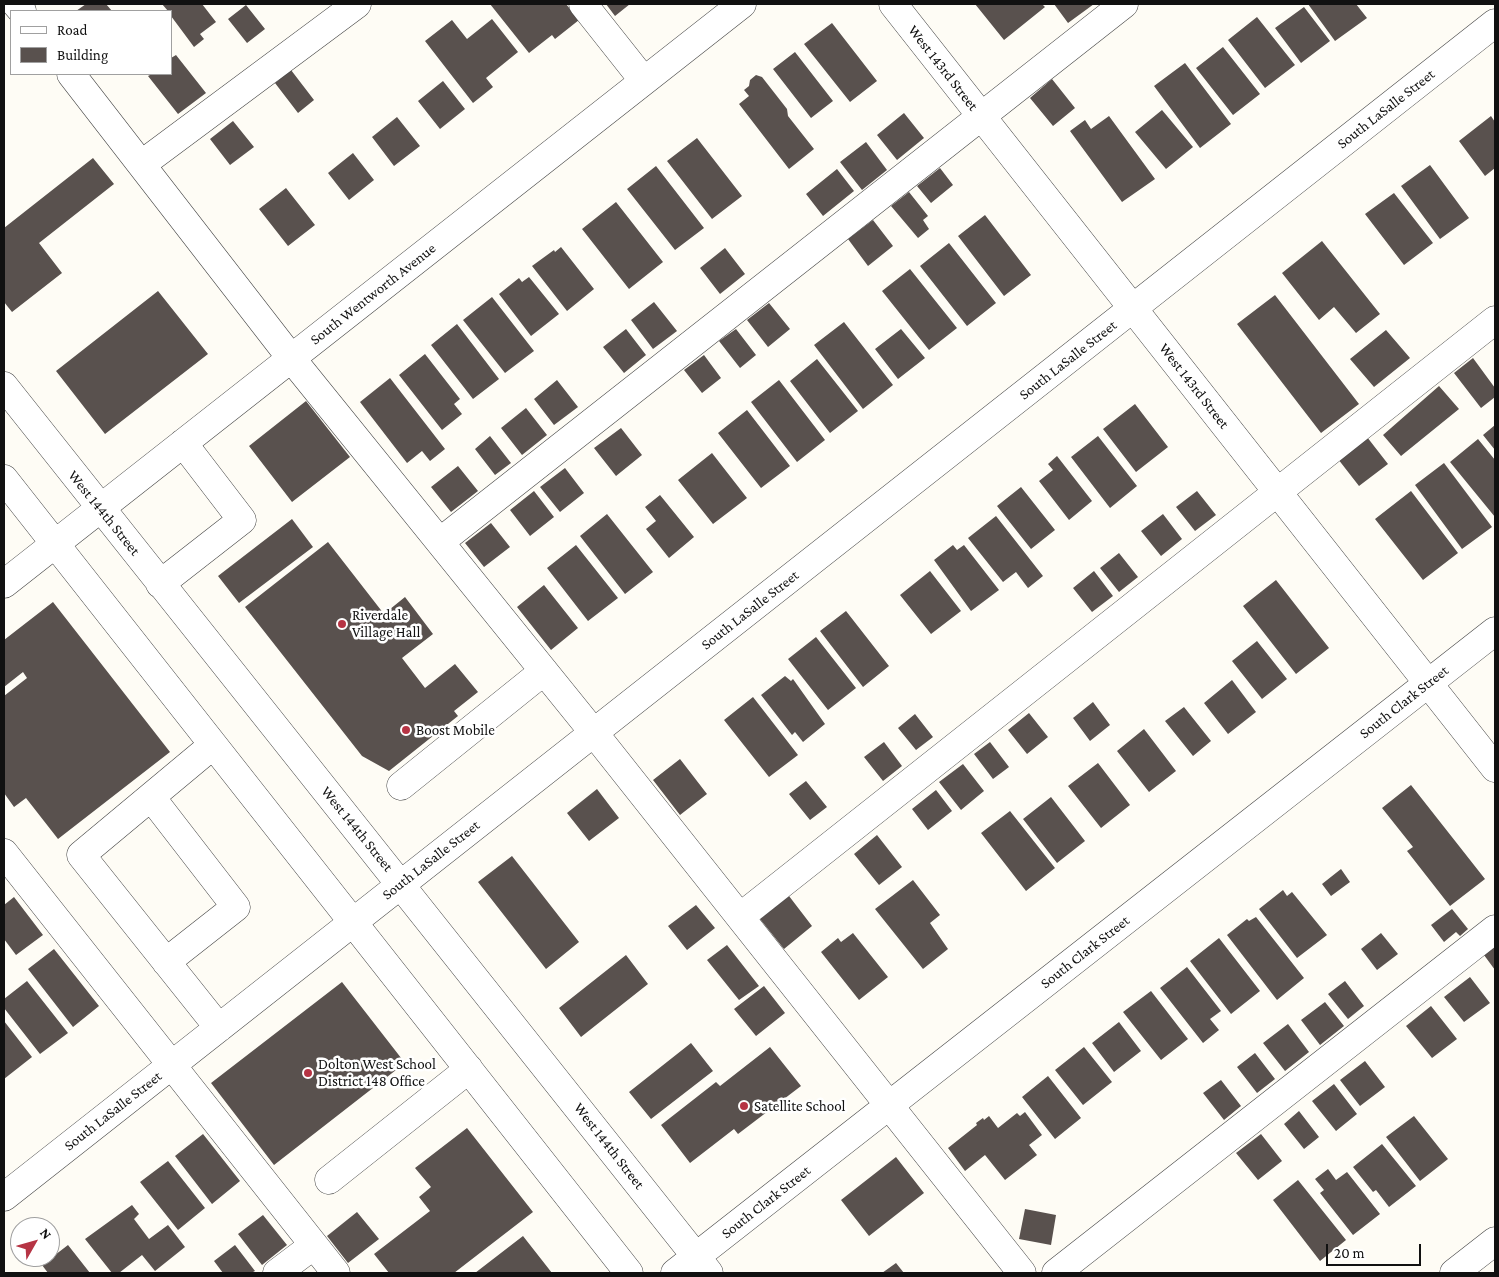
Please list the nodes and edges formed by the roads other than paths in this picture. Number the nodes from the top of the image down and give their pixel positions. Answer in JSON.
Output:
{"nodes":[{"id":1,"x":357,"y":4,"type":"edge"},
{"id":2,"x":583,"y":4,"type":"edge"},
{"id":3,"x":742,"y":4,"type":"edge"},
{"id":4,"x":893,"y":4,"type":"edge"},
{"id":5,"x":1124,"y":4,"type":"edge"},
{"id":6,"x":1495,"y":23,"type":"edge"},
{"id":7,"x":72,"y":75,"type":"edge"},
{"id":8,"x":644,"y":81,"type":"junction"},
{"id":9,"x":981,"y":116,"type":"junction"},
{"id":10,"x":142,"y":164,"type":"junction"},
{"id":11,"x":1133,"y":308,"type":"junction"},
{"id":12,"x":1495,"y":320,"type":"edge"},
{"id":13,"x":291,"y":358,"type":"junction"},
{"id":14,"x":4,"y":386,"type":"edge"},
{"id":15,"x":183,"y":443,"type":"junction"},
{"id":16,"x":4,"y":479,"type":"edge"},
{"id":17,"x":1277,"y":491,"type":"junction"},
{"id":18,"x":100,"y":509,"type":"junction"},
{"id":19,"x":441,"y":542,"type":"junction"},
{"id":20,"x":55,"y":543,"type":"junction"},
{"id":21,"x":4,"y":584,"type":"edge"},
{"id":22,"x":160,"y":584,"type":"junction"},
{"id":23,"x":1495,"y":631,"type":"edge"},
{"id":24,"x":544,"y":671,"type":"junction"},
{"id":25,"x":1428,"y":683,"type":"junction"},
{"id":26,"x":594,"y":733,"type":"junction"},
{"id":27,"x":214,"y":745,"type":"junction"},
{"id":28,"x":1495,"y":768,"type":"edge"},
{"id":29,"x":401,"y":786,"type":"dead end"},
{"id":30,"x":151,"y":797,"type":"junction"},
{"id":31,"x":8,"y":867,"type":"edge"},
{"id":32,"x":401,"y":884,"type":"junction"},
{"id":33,"x":740,"y":917,"type":"junction"},
{"id":34,"x":353,"y":922,"type":"junction"},
{"id":35,"x":1495,"y":929,"type":"edge"},
{"id":36,"x":166,"y":962,"type":"junction"},
{"id":37,"x":219,"y":1028,"type":"junction"},
{"id":38,"x":171,"y":1065,"type":"junction"},
{"id":39,"x":469,"y":1069,"type":"junction"},
{"id":40,"x":889,"y":1106,"type":"junction"},
{"id":41,"x":329,"y":1180,"type":"dead end"},
{"id":42,"x":4,"y":1197,"type":"edge"},
{"id":43,"x":1495,"y":1241,"type":"edge"},
{"id":44,"x":314,"y":1245,"type":"junction"},
{"id":45,"x":693,"y":1268,"type":"edge"},
{"id":46,"x":278,"y":1273,"type":"edge"},
{"id":47,"x":336,"y":1273,"type":"edge"},
{"id":48,"x":629,"y":1273,"type":"edge"},
{"id":49,"x":1022,"y":1273,"type":"edge"},
{"id":50,"x":1056,"y":1273,"type":"edge"},
{"id":51,"x":1454,"y":1273,"type":"edge"}],
"edges":[{"from":1,"to":10,"type":"street"},
{"from":2,"to":8,"type":"street"},
{"from":3,"to":8,"type":"street","name":"South Wentworth Avenue"},
{"from":4,"to":9,"type":"street","name":"West 143rd Street"},
{"from":5,"to":9,"type":"street"},
{"from":6,"to":11,"type":"street","name":"South LaSalle Street"},
{"from":7,"to":10,"type":"street"},
{"from":8,"to":13,"type":"street","name":"South Wentworth Avenue"},
{"from":9,"to":11,"type":"street","name":"West 143rd Street"},
{"from":9,"to":19,"type":"street"},
{"from":10,"to":13,"type":"street"},
{"from":11,"to":17,"type":"street","name":"West 143rd Street"},
{"from":11,"to":26,"type":"street","name":"South LaSalle Street"},
{"from":12,"to":17,"type":"street"},
{"from":13,"to":15,"type":"street","name":"South Wentworth Avenue"},
{"from":13,"to":19,"type":"street"},
{"from":14,"to":18,"type":"street","name":"West 144th Street"},
{"from":15,"to":18,"type":"street","name":"South Wentworth Avenue"},
{"from":15,"to":22,"type":"street"},
{"from":16,"to":20,"type":"street"},
{"from":17,"to":25,"type":"street","name":"West 143rd Street"},
{"from":17,"to":33,"type":"street"},
{"from":18,"to":20,"type":"street","name":"South Wentworth Avenue"},
{"from":18,"to":22,"type":"street","name":"West 144th Street"},
{"from":19,"to":24,"type":"street"},
{"from":20,"to":21,"type":"street","name":"South Wentworth Avenue"},
{"from":20,"to":27,"type":"street"},
{"from":22,"to":32,"type":"street","name":"West 144th Street"},
{"from":23,"to":25,"type":"street","name":"South Clark Street"},
{"from":24,"to":26,"type":"street"},
{"from":24,"to":29,"type":"street"},
{"from":25,"to":28,"type":"street","name":"West 143rd Street"},
{"from":25,"to":40,"type":"street","name":"South Clark Street"},
{"from":26,"to":32,"type":"street","name":"South LaSalle Street"},
{"from":26,"to":33,"type":"street"},
{"from":27,"to":30,"type":"street"},
{"from":27,"to":34,"type":"street"},
{"from":30,"to":36,"type":"street"},
{"from":30,"to":36,"type":"street"},
{"from":31,"to":38,"type":"street"},
{"from":32,"to":34,"type":"street","name":"South LaSalle Street"},
{"from":32,"to":45,"type":"street","name":"West 144th Street"},
{"from":33,"to":40,"type":"street"},
{"from":34,"to":37,"type":"street","name":"South LaSalle Street"},
{"from":34,"to":39,"type":"street"},
{"from":35,"to":50,"type":"street"},
{"from":36,"to":37,"type":"street"},
{"from":37,"to":38,"type":"street","name":"South LaSalle Street"},
{"from":38,"to":42,"type":"street","name":"South LaSalle Street"},
{"from":38,"to":44,"type":"street"},
{"from":39,"to":41,"type":"street"},
{"from":39,"to":48,"type":"street"},
{"from":40,"to":45,"type":"street","name":"South Clark Street"},
{"from":40,"to":49,"type":"street"},
{"from":43,"to":51,"type":"street"},
{"from":44,"to":46,"type":"street"},
{"from":44,"to":47,"type":"street"}]}
